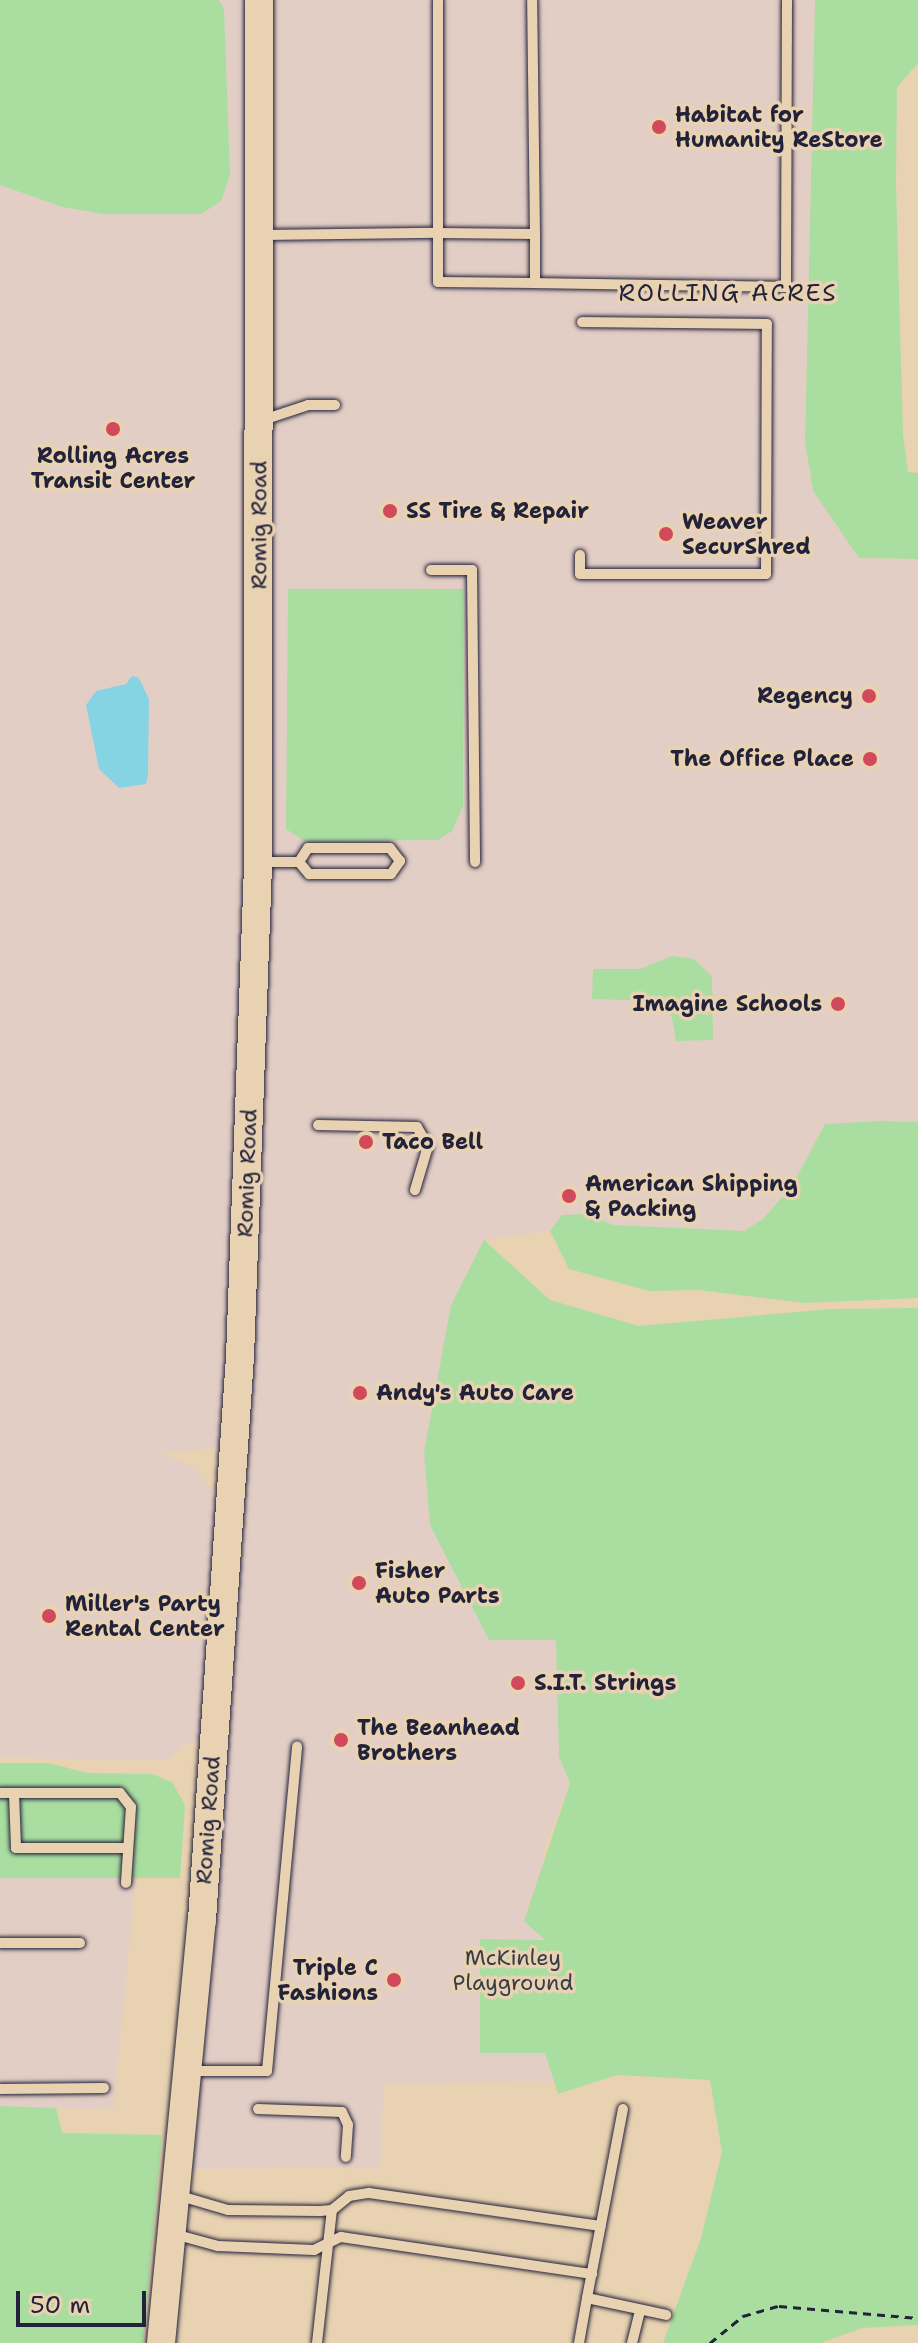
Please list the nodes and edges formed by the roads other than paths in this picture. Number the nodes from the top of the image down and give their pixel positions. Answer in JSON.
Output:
{"nodes":[{"id":1,"x":259,"y":0,"type":"edge"},
{"id":2,"x":438,"y":0,"type":"edge"},
{"id":3,"x":532,"y":0,"type":"edge"},
{"id":4,"x":787,"y":0,"type":"edge"},
{"id":5,"x":438,"y":233,"type":"junction"},
{"id":6,"x":535,"y":234,"type":"junction"},
{"id":7,"x":262,"y":235,"type":"junction"},
{"id":8,"x":535,"y":283,"type":"junction"},
{"id":9,"x":582,"y":322,"type":"dead end"},
{"id":10,"x":335,"y":405,"type":"dead end"},
{"id":11,"x":260,"y":421,"type":"junction"},
{"id":12,"x":580,"y":555,"type":"dead end"},
{"id":13,"x":431,"y":570,"type":"dead end"},
{"id":14,"x":258,"y":862,"type":"junction"},
{"id":15,"x":299,"y":862,"type":"junction"},
{"id":16,"x":475,"y":862,"type":"dead end"},
{"id":17,"x":318,"y":1125,"type":"dead end"},
{"id":18,"x":415,"y":1190,"type":"dead end"},
{"id":19,"x":297,"y":1746,"type":"dead end"},
{"id":20,"x":0,"y":1793,"type":"edge"},
{"id":21,"x":14,"y":1793,"type":"junction"},
{"id":22,"x":128,"y":1848,"type":"junction"},
{"id":23,"x":126,"y":1883,"type":"dead end"},
{"id":24,"x":0,"y":1943,"type":"edge"},
{"id":25,"x":80,"y":1943,"type":"dead end"},
{"id":26,"x":188,"y":2070,"type":"junction"},
{"id":27,"x":104,"y":2088,"type":"dead end"},
{"id":28,"x":0,"y":2089,"type":"edge"},
{"id":29,"x":258,"y":2109,"type":"dead end"},
{"id":30,"x":623,"y":2109,"type":"dead end"},
{"id":31,"x":346,"y":2157,"type":"dead end"},
{"id":32,"x":176,"y":2195,"type":"junction"},
{"id":33,"x":332,"y":2210,"type":"junction"},
{"id":34,"x":601,"y":2226,"type":"junction"},
{"id":35,"x":172,"y":2234,"type":"junction"},
{"id":36,"x":330,"y":2242,"type":"junction"},
{"id":37,"x":592,"y":2274,"type":"junction"},
{"id":38,"x":587,"y":2298,"type":"junction"},
{"id":39,"x":640,"y":2310,"type":"junction"},
{"id":40,"x":666,"y":2315,"type":"dead end"},
{"id":41,"x":161,"y":2343,"type":"edge"},
{"id":42,"x":317,"y":2343,"type":"edge"},
{"id":43,"x":579,"y":2343,"type":"edge"},
{"id":44,"x":632,"y":2343,"type":"edge"}],
"edges":[{"from":1,"to":7,"type":"street","name":"Romig Road"},
{"from":2,"to":5,"type":"lane"},
{"from":3,"to":6,"type":"lane"},
{"from":4,"to":8,"type":"lane"},
{"from":5,"to":6,"type":"lane"},
{"from":5,"to":7,"type":"lane"},
{"from":5,"to":8,"type":"lane"},
{"from":6,"to":8,"type":"lane"},
{"from":7,"to":11,"type":"street","name":"Romig Road"},
{"from":9,"to":12,"type":"lane"},
{"from":10,"to":11,"type":"lane"},
{"from":11,"to":14,"type":"street","name":"Romig Road"},
{"from":13,"to":16,"type":"lane"},
{"from":14,"to":15,"type":"lane"},
{"from":14,"to":26,"type":"street","name":"Romig Road"},
{"from":15,"to":15,"type":"lane"},
{"from":17,"to":18,"type":"lane"},
{"from":19,"to":26,"type":"lane"},
{"from":20,"to":21,"type":"lane"},
{"from":21,"to":22,"type":"lane"},
{"from":21,"to":22,"type":"lane"},
{"from":22,"to":23,"type":"lane"},
{"from":24,"to":25,"type":"lane"},
{"from":26,"to":32,"type":"street","name":"Romig Road"},
{"from":27,"to":28,"type":"lane"},
{"from":29,"to":31,"type":"lane"},
{"from":30,"to":34,"type":"lane"},
{"from":32,"to":33,"type":"lane"},
{"from":32,"to":35,"type":"street","name":"Romig Road"},
{"from":33,"to":34,"type":"lane"},
{"from":33,"to":36,"type":"lane"},
{"from":34,"to":37,"type":"lane"},
{"from":35,"to":36,"type":"lane"},
{"from":35,"to":41,"type":"street","name":"Romig Road"},
{"from":36,"to":37,"type":"lane"},
{"from":36,"to":42,"type":"lane"},
{"from":37,"to":38,"type":"lane"},
{"from":38,"to":39,"type":"lane"},
{"from":38,"to":43,"type":"lane"},
{"from":39,"to":40,"type":"lane"},
{"from":39,"to":44,"type":"lane"}]}
